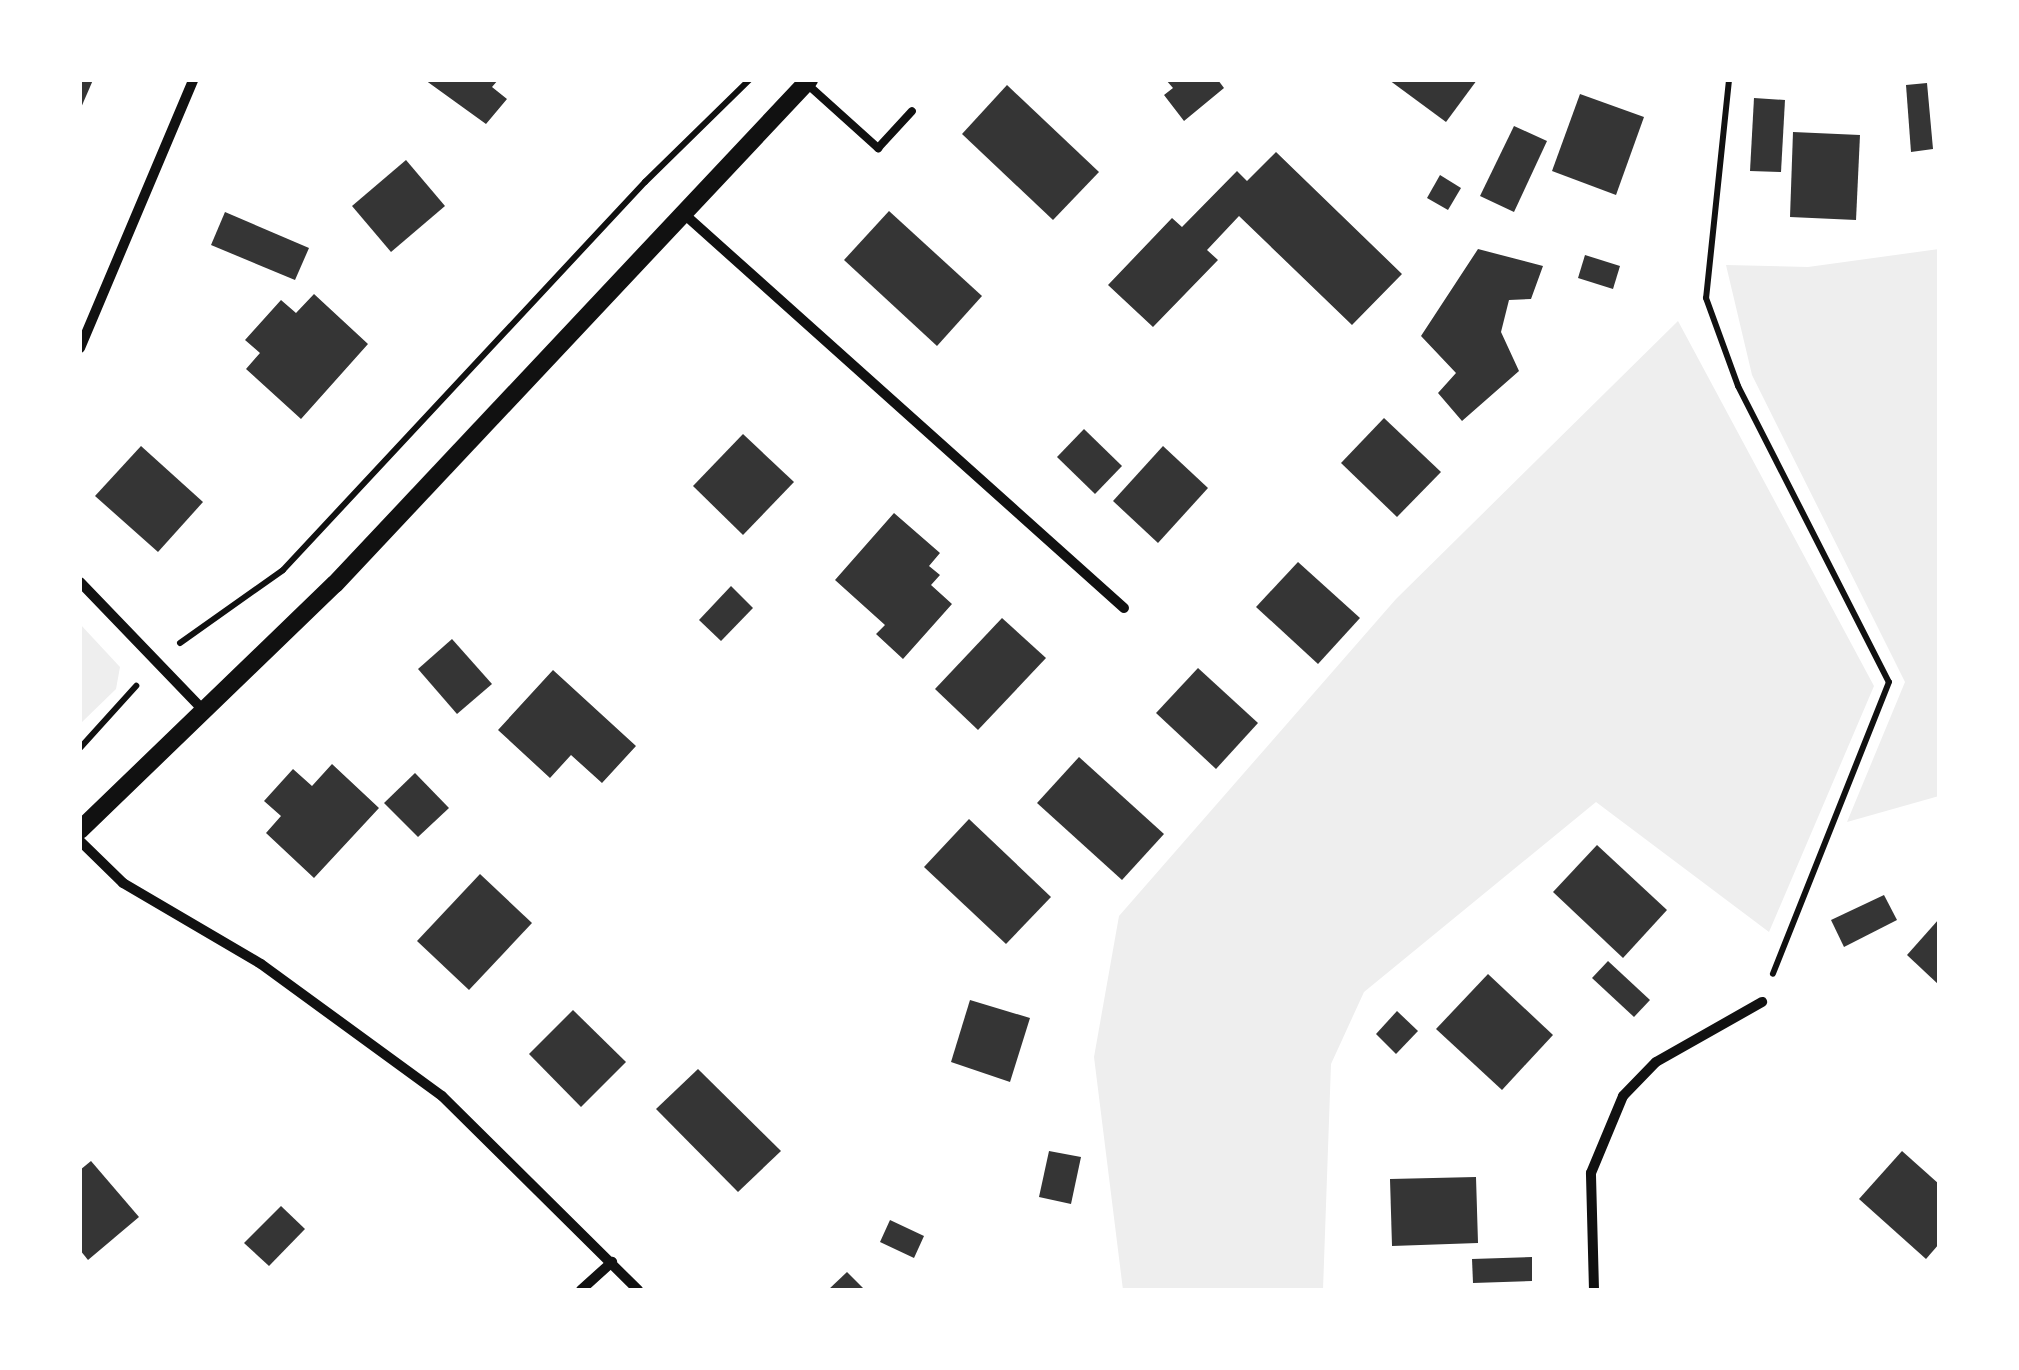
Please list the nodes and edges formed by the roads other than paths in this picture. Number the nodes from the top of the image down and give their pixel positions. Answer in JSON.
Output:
{"nodes":[{"id":1,"x":194,"y":80,"type":"edge"},
{"id":2,"x":807,"y":82,"type":"edge"},
{"id":3,"x":912,"y":110,"type":"dead end"},
{"id":4,"x":683,"y":213,"type":"junction"},
{"id":5,"x":80,"y":348,"type":"edge"},
{"id":6,"x":80,"y":582,"type":"edge"},
{"id":7,"x":1124,"y":608,"type":"dead end"},
{"id":8,"x":206,"y":713,"type":"junction"},
{"id":9,"x":80,"y":830,"type":"edge"},
{"id":10,"x":80,"y":841,"type":"edge"},
{"id":11,"x":1762,"y":1002,"type":"road end"},
{"id":12,"x":612,"y":1262,"type":"junction"},
{"id":13,"x":581,"y":1290,"type":"edge"},
{"id":14,"x":638,"y":1290,"type":"edge"},
{"id":15,"x":1594,"y":1290,"type":"edge"}],
"edges":[{"from":1,"to":5,"type":"street"},
{"from":2,"to":3,"type":"lane"},
{"from":2,"to":4,"type":"street"},
{"from":4,"to":7,"type":"street"},
{"from":4,"to":8,"type":"street"},
{"from":6,"to":8,"type":"street"},
{"from":8,"to":9,"type":"street"},
{"from":10,"to":12,"type":"street"},
{"from":11,"to":15,"type":"street"},
{"from":12,"to":13,"type":"street"},
{"from":12,"to":14,"type":"street"}]}
